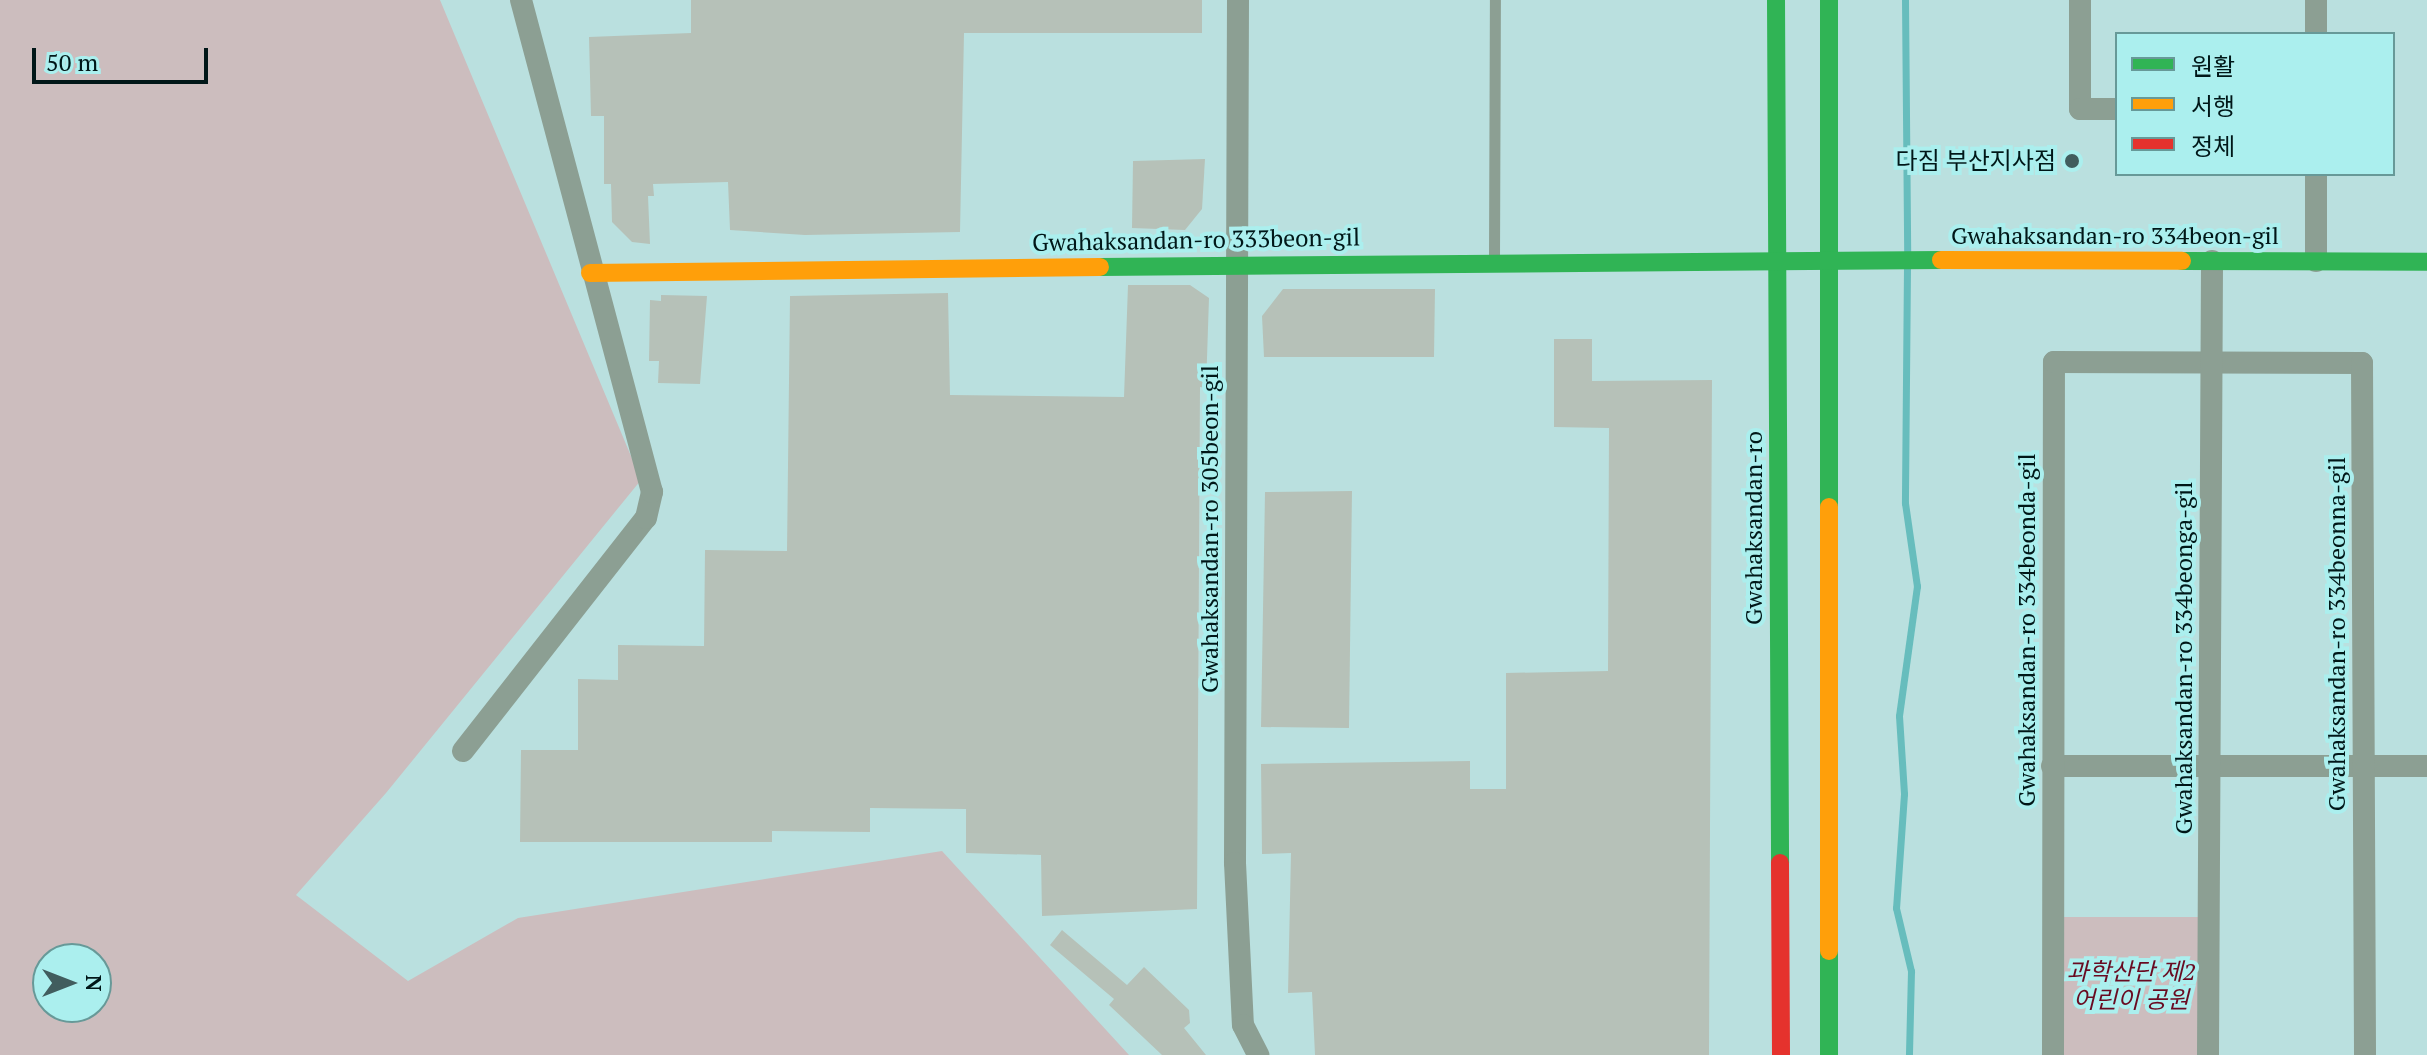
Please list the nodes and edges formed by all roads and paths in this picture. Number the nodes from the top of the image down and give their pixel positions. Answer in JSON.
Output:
{"nodes":[{"id":1,"x":521,"y":0,"type":"edge"},
{"id":2,"x":1238,"y":0,"type":"edge"},
{"id":3,"x":1495,"y":0,"type":"edge"},
{"id":4,"x":1776,"y":0,"type":"edge"},
{"id":5,"x":1829,"y":0,"type":"edge"},
{"id":6,"x":2080,"y":0,"type":"edge"},
{"id":7,"x":2316,"y":0,"type":"edge"},
{"id":8,"x":2316,"y":32,"type":"edge"},
{"id":9,"x":2115,"y":109,"type":"edge"},
{"id":10,"x":2316,"y":176,"type":"edge"},
{"id":11,"x":1776,"y":259,"type":"junction"},
{"id":12,"x":1802,"y":259,"type":"joint"},
{"id":13,"x":1829,"y":259,"type":"junction"},
{"id":14,"x":2212,"y":261,"type":"junction"},
{"id":15,"x":2316,"y":261,"type":"junction"},
{"id":16,"x":1494,"y":262,"type":"junction"},
{"id":17,"x":2427,"y":262,"type":"edge"},
{"id":18,"x":1237,"y":265,"type":"junction"},
{"id":19,"x":590,"y":273,"type":"junction"},
{"id":20,"x":2211,"y":362,"type":"junction"},
{"id":21,"x":463,"y":751,"type":"dead end"},
{"id":22,"x":2052,"y":766,"type":"junction"},
{"id":23,"x":2209,"y":766,"type":"junction"},
{"id":24,"x":2364,"y":766,"type":"junction"},
{"id":25,"x":2427,"y":766,"type":"edge"},
{"id":26,"x":1258,"y":1055,"type":"edge"},
{"id":27,"x":1781,"y":1055,"type":"edge"},
{"id":28,"x":1829,"y":1055,"type":"edge"},
{"id":29,"x":2053,"y":1055,"type":"edge"},
{"id":30,"x":2208,"y":1055,"type":"edge"},
{"id":31,"x":2365,"y":1055,"type":"edge"}],
"edges":[{"from":1,"to":19,"type":"street"},
{"from":2,"to":18,"type":"street","name":"Gwahaksandan-ro 305beon-gil"},
{"from":3,"to":16,"type":"lane"},
{"from":4,"to":11,"type":"main road","name":"Gwahaksandan-ro"},
{"from":5,"to":13,"type":"main road"},
{"from":6,"to":9,"type":"street"},
{"from":7,"to":8,"type":"street"},
{"from":10,"to":15,"type":"street"},
{"from":11,"to":12,"type":"main road","name":"Gwahaksandan-ro 333beon-gil"},
{"from":11,"to":16,"type":"main road","name":"Gwahaksandan-ro 333beon-gil"},
{"from":11,"to":27,"type":"main road","name":"Gwahaksandan-ro"},
{"from":12,"to":13,"type":"main road","name":"Gwahaksandan-ro 334beon-gil"},
{"from":13,"to":14,"type":"main road","name":"Gwahaksandan-ro 334beon-gil"},
{"from":13,"to":28,"type":"main road"},
{"from":14,"to":15,"type":"main road","name":"Gwahaksandan-ro 334beon-gil"},
{"from":14,"to":20,"type":"street","name":"Gwahaksandan-ro 334beonga-gil"},
{"from":15,"to":17,"type":"main road","name":"Gwahaksandan-ro 334beon-gil"},
{"from":16,"to":18,"type":"main road","name":"Gwahaksandan-ro 333beon-gil"},
{"from":18,"to":19,"type":"main road","name":"Gwahaksandan-ro 333beon-gil"},
{"from":18,"to":26,"type":"street","name":"Gwahaksandan-ro 305beon-gil"},
{"from":19,"to":21,"type":"street"},
{"from":20,"to":22,"type":"street","name":"Gwahaksandan-ro 334beonda-gil"},
{"from":20,"to":23,"type":"street","name":"Gwahaksandan-ro 334beonga-gil"},
{"from":20,"to":24,"type":"street","name":"Gwahaksandan-ro 334beonna-gil"},
{"from":22,"to":23,"type":"street"},
{"from":22,"to":29,"type":"street","name":"Gwahaksandan-ro 334beonda-gil"},
{"from":23,"to":24,"type":"street"},
{"from":23,"to":30,"type":"street","name":"Gwahaksandan-ro 334beonga-gil"},
{"from":24,"to":25,"type":"street"},
{"from":24,"to":31,"type":"street","name":"Gwahaksandan-ro 334beonna-gil"}]}
